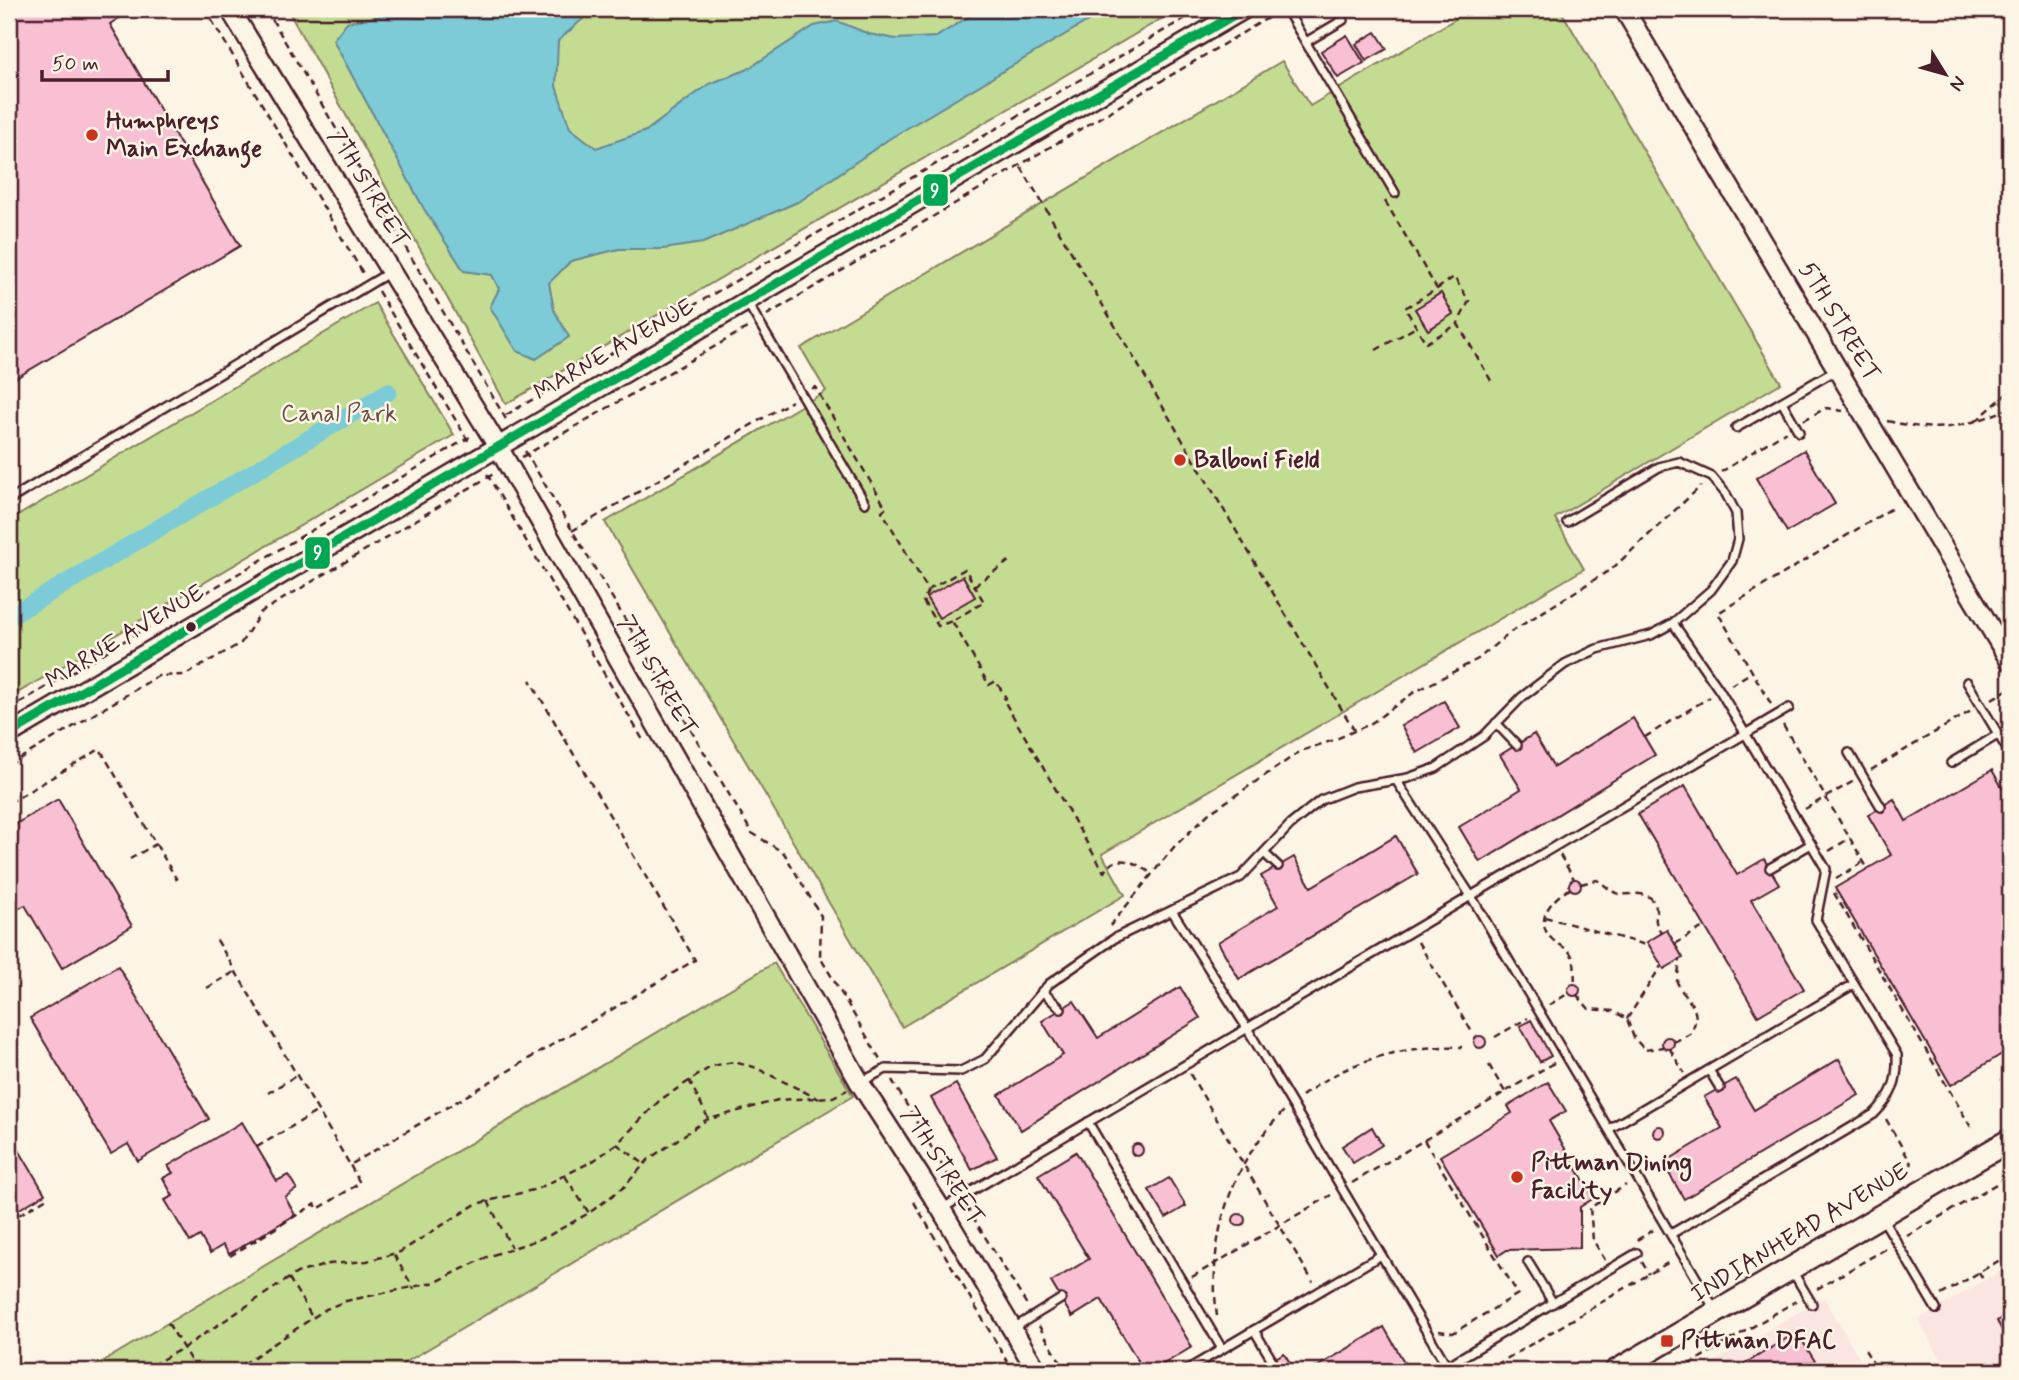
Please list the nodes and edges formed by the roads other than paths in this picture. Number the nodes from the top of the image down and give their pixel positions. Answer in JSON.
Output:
{"nodes":[{"id":1,"x":230,"y":9,"type":"edge"},
{"id":2,"x":1244,"y":9,"type":"edge"},
{"id":3,"x":1284,"y":9,"type":"edge"},
{"id":4,"x":1625,"y":9,"type":"edge"},
{"id":5,"x":1343,"y":20,"type":"dead end"},
{"id":6,"x":1306,"y":42,"type":"junction"},
{"id":7,"x":1395,"y":194,"type":"dead end"},
{"id":8,"x":391,"y":272,"type":"junction"},
{"id":9,"x":747,"y":302,"type":"junction"},
{"id":10,"x":1839,"y":369,"type":"junction"},
{"id":11,"x":1782,"y":402,"type":"junction"},
{"id":12,"x":1736,"y":428,"type":"dead end"},
{"id":13,"x":1797,"y":428,"type":"road end"},
{"id":14,"x":497,"y":445,"type":"junction"},
{"id":15,"x":9,"y":500,"type":"edge"},
{"id":16,"x":865,"y":503,"type":"dead end"},
{"id":17,"x":1567,"y":522,"type":"dead end"},
{"id":18,"x":1673,"y":623,"type":"junction"},
{"id":19,"x":2010,"y":661,"type":"edge"},
{"id":20,"x":1967,"y":682,"type":"dead end"},
{"id":21,"x":1789,"y":708,"type":"dead end"},
{"id":22,"x":1496,"y":723,"type":"junction"},
{"id":23,"x":1746,"y":733,"type":"junction"},
{"id":24,"x":9,"y":734,"type":"edge"},
{"id":25,"x":1999,"y":734,"type":"junction"},
{"id":26,"x":1517,"y":745,"type":"dead end"},
{"id":27,"x":1849,"y":753,"type":"dead end"},
{"id":28,"x":2010,"y":754,"type":"edge"},
{"id":29,"x":1951,"y":763,"type":"dead end"},
{"id":30,"x":1396,"y":780,"type":"junction"},
{"id":31,"x":1881,"y":807,"type":"dead end"},
{"id":32,"x":1811,"y":844,"type":"junction"},
{"id":33,"x":1265,"y":854,"type":"junction"},
{"id":34,"x":1278,"y":866,"type":"dead end"},
{"id":35,"x":1770,"y":868,"type":"dead end"},
{"id":36,"x":1471,"y":896,"type":"junction"},
{"id":37,"x":1172,"y":911,"type":"junction"},
{"id":38,"x":1854,"y":984,"type":"junction"},
{"id":39,"x":1042,"y":991,"type":"junction"},
{"id":40,"x":1060,"y":1009,"type":"dead end"},
{"id":41,"x":1247,"y":1028,"type":"junction"},
{"id":42,"x":1709,"y":1070,"type":"junction"},
{"id":43,"x":1720,"y":1088,"type":"dead end"},
{"id":44,"x":857,"y":1089,"type":"junction"},
{"id":45,"x":1088,"y":1122,"type":"junction"},
{"id":46,"x":1609,"y":1129,"type":"junction"},
{"id":47,"x":2010,"y":1140,"type":"edge"},
{"id":48,"x":941,"y":1209,"type":"junction"},
{"id":49,"x":1880,"y":1215,"type":"junction"},
{"id":50,"x":1671,"y":1234,"type":"junction"},
{"id":51,"x":1637,"y":1253,"type":"dead end"},
{"id":52,"x":1381,"y":1255,"type":"junction"},
{"id":53,"x":1528,"y":1262,"type":"dead end"},
{"id":54,"x":1791,"y":1268,"type":"junction"},
{"id":55,"x":1061,"y":1299,"type":"dead end"},
{"id":56,"x":1553,"y":1303,"type":"junction"},
{"id":57,"x":1812,"y":1304,"type":"dead end"},
{"id":58,"x":1936,"y":1309,"type":"dead end"},
{"id":59,"x":1717,"y":1312,"type":"junction"},
{"id":60,"x":1012,"y":1329,"type":"junction"},
{"id":61,"x":1254,"y":1330,"type":"junction"},
{"id":62,"x":1222,"y":1349,"type":"junction"},
{"id":63,"x":1272,"y":1360,"type":"dead end"},
{"id":64,"x":1448,"y":1368,"type":"edge"},
{"id":65,"x":1037,"y":1371,"type":"edge"},
{"id":66,"x":1185,"y":1371,"type":"edge"},
{"id":67,"x":1616,"y":1371,"type":"edge"}],
"edges":[{"from":1,"to":8,"type":"street","name":"7TH STREET"},
{"from":2,"to":9,"type":"street","name":"MARNE AVENUE"},
{"from":3,"to":6,"type":"lane"},
{"from":4,"to":10,"type":"street","name":"5TH STREET"},
{"from":5,"to":6,"type":"lane"},
{"from":6,"to":7,"type":"lane"},
{"from":8,"to":14,"type":"street","name":"7TH STREET"},
{"from":8,"to":15,"type":"lane"},
{"from":9,"to":14,"type":"street","name":"MARNE AVENUE"},
{"from":9,"to":16,"type":"lane"},
{"from":10,"to":11,"type":"lane"},
{"from":10,"to":19,"type":"street","name":"5TH STREET"},
{"from":11,"to":12,"type":"lane"},
{"from":11,"to":13,"type":"lane"},
{"from":14,"to":24,"type":"street","name":"MARNE AVENUE"},
{"from":14,"to":44,"type":"street","name":"7TH STREET"},
{"from":17,"to":18,"type":"lane"},
{"from":18,"to":22,"type":"lane"},
{"from":18,"to":23,"type":"lane"},
{"from":20,"to":25,"type":"lane"},
{"from":21,"to":23,"type":"lane"},
{"from":22,"to":26,"type":"lane"},
{"from":22,"to":30,"type":"lane"},
{"from":23,"to":32,"type":"lane"},
{"from":23,"to":36,"type":"lane"},
{"from":25,"to":28,"type":"lane"},
{"from":25,"to":29,"type":"lane"},
{"from":27,"to":31,"type":"lane"},
{"from":30,"to":33,"type":"lane"},
{"from":30,"to":36,"type":"lane"},
{"from":32,"to":35,"type":"lane"},
{"from":32,"to":38,"type":"lane"},
{"from":33,"to":34,"type":"lane"},
{"from":33,"to":37,"type":"lane"},
{"from":36,"to":41,"type":"lane"},
{"from":36,"to":46,"type":"lane"},
{"from":37,"to":39,"type":"lane"},
{"from":37,"to":41,"type":"lane"},
{"from":38,"to":42,"type":"lane"},
{"from":38,"to":50,"type":"lane"},
{"from":39,"to":40,"type":"lane"},
{"from":39,"to":44,"type":"lane"},
{"from":41,"to":45,"type":"lane"},
{"from":41,"to":52,"type":"lane"},
{"from":42,"to":43,"type":"lane"},
{"from":42,"to":46,"type":"lane"},
{"from":44,"to":48,"type":"street","name":"7TH STREET"},
{"from":45,"to":48,"type":"lane"},
{"from":45,"to":62,"type":"lane"},
{"from":46,"to":50,"type":"lane"},
{"from":47,"to":49,"type":"main road","name":"INDIANHEAD AVENUE"},
{"from":48,"to":60,"type":"street","name":"7TH STREET"},
{"from":49,"to":54,"type":"main road","name":"INDIANHEAD AVENUE"},
{"from":49,"to":58,"type":"lane"},
{"from":50,"to":59,"type":"lane"},
{"from":51,"to":56,"type":"lane"},
{"from":52,"to":61,"type":"lane"},
{"from":52,"to":64,"type":"lane"},
{"from":53,"to":56,"type":"lane"},
{"from":54,"to":57,"type":"lane"},
{"from":54,"to":59,"type":"main road","name":"INDIANHEAD AVENUE"},
{"from":55,"to":60,"type":"lane"},
{"from":56,"to":64,"type":"lane"},
{"from":59,"to":67,"type":"main road","name":"INDIANHEAD AVENUE"},
{"from":60,"to":65,"type":"street","name":"7TH STREET"},
{"from":61,"to":62,"type":"lane"},
{"from":61,"to":63,"type":"lane"},
{"from":62,"to":66,"type":"lane"}]}
